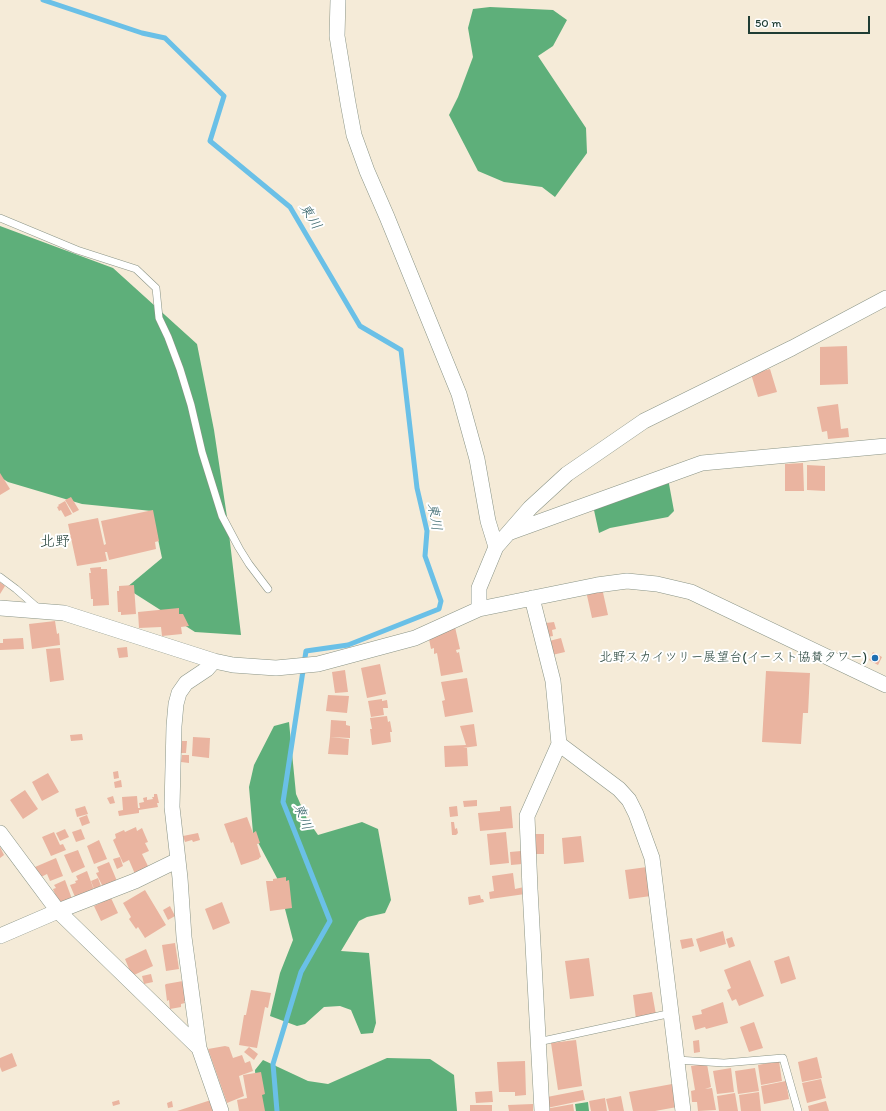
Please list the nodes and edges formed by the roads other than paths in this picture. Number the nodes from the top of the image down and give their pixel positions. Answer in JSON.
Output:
{"nodes":[{"id":1,"x":338,"y":0,"type":"edge"},
{"id":2,"x":0,"y":218,"type":"edge"},
{"id":3,"x":886,"y":298,"type":"edge"},
{"id":4,"x":886,"y":446,"type":"edge"},
{"id":5,"x":510,"y":532,"type":"junction"},
{"id":6,"x":496,"y":547,"type":"junction"},
{"id":7,"x":0,"y":578,"type":"edge"},
{"id":8,"x":268,"y":589,"type":"dead end"},
{"id":9,"x":532,"y":598,"type":"junction"},
{"id":10,"x":0,"y":608,"type":"edge"},
{"id":11,"x":478,"y":609,"type":"junction"},
{"id":12,"x":41,"y":611,"type":"junction"},
{"id":13,"x":214,"y":661,"type":"junction"},
{"id":14,"x":886,"y":685,"type":"edge"},
{"id":15,"x":559,"y":744,"type":"junction"},
{"id":16,"x":0,"y":833,"type":"edge"},
{"id":17,"x":178,"y":860,"type":"junction"},
{"id":18,"x":58,"y":911,"type":"junction"},
{"id":19,"x":0,"y":936,"type":"edge"},
{"id":20,"x":672,"y":1013,"type":"junction"},
{"id":21,"x":538,"y":1042,"type":"junction"},
{"id":22,"x":199,"y":1048,"type":"junction"},
{"id":23,"x":677,"y":1060,"type":"junction"},
{"id":24,"x":221,"y":1111,"type":"edge"},
{"id":25,"x":542,"y":1111,"type":"edge"},
{"id":26,"x":683,"y":1111,"type":"edge"},
{"id":27,"x":798,"y":1111,"type":"edge"}],
"edges":[{"from":1,"to":6,"type":"street"},
{"from":2,"to":8,"type":"lane"},
{"from":3,"to":5,"type":"street"},
{"from":4,"to":5,"type":"street"},
{"from":5,"to":6,"type":"street"},
{"from":6,"to":11,"type":"street"},
{"from":7,"to":12,"type":"lane"},
{"from":9,"to":11,"type":"street"},
{"from":9,"to":14,"type":"street"},
{"from":9,"to":15,"type":"street"},
{"from":10,"to":12,"type":"street"},
{"from":11,"to":13,"type":"street"},
{"from":12,"to":13,"type":"street"},
{"from":13,"to":17,"type":"street"},
{"from":15,"to":20,"type":"street"},
{"from":15,"to":21,"type":"street"},
{"from":16,"to":18,"type":"street"},
{"from":17,"to":18,"type":"street"},
{"from":17,"to":22,"type":"street"},
{"from":18,"to":19,"type":"street"},
{"from":18,"to":22,"type":"street"},
{"from":20,"to":21,"type":"lane"},
{"from":20,"to":23,"type":"street"},
{"from":21,"to":25,"type":"street"},
{"from":22,"to":24,"type":"street"},
{"from":23,"to":26,"type":"street"},
{"from":23,"to":27,"type":"lane"}]}
